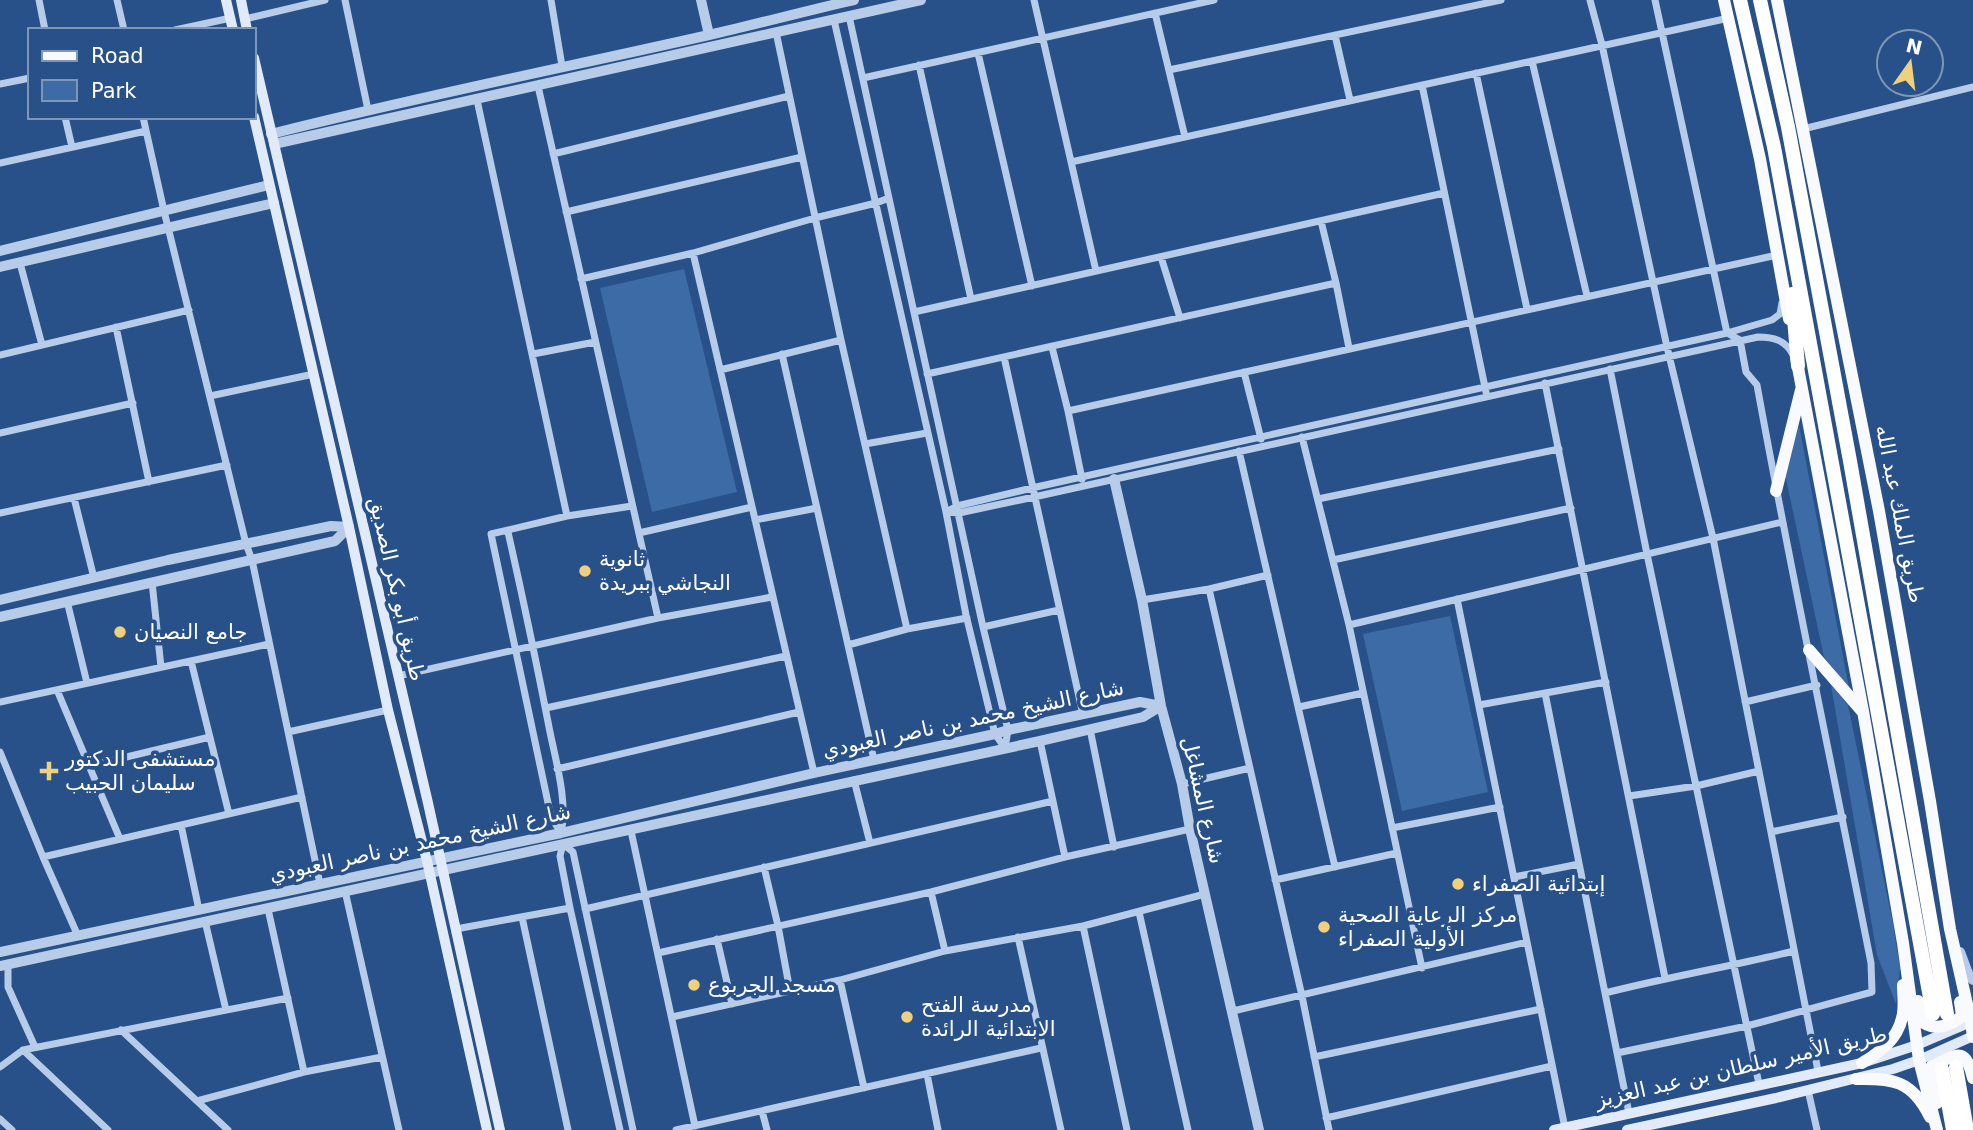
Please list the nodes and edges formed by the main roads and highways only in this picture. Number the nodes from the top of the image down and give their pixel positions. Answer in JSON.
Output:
{"nodes":[{"id":1,"x":226,"y":0,"type":"edge"},
{"id":2,"x":241,"y":0,"type":"edge"},
{"id":3,"x":1724,"y":0,"type":"edge"},
{"id":4,"x":1740,"y":0,"type":"edge"},
{"id":5,"x":1760,"y":0,"type":"edge"},
{"id":6,"x":1777,"y":0,"type":"edge"},
{"id":7,"x":232,"y":24,"type":"edge"},
{"id":8,"x":246,"y":24,"type":"edge"},
{"id":9,"x":256,"y":67,"type":"edge"},
{"id":10,"x":254,"y":119,"type":"edge"},
{"id":11,"x":273,"y":139,"type":"junction"},
{"id":12,"x":259,"y":140,"type":"junction"},
{"id":13,"x":1774,"y":147,"type":"junction"},
{"id":14,"x":1798,"y":366,"type":"junction"},
{"id":15,"x":1802,"y":386,"type":"junction"},
{"id":16,"x":1776,"y":491,"type":"road end"},
{"id":17,"x":1809,"y":650,"type":"road end"},
{"id":18,"x":1863,"y":711,"type":"junction"},
{"id":19,"x":433,"y":860,"type":"junction"},
{"id":20,"x":1950,"y":929,"type":"junction"},
{"id":21,"x":1903,"y":943,"type":"junction"},
{"id":22,"x":1972,"y":1021,"type":"edge"},
{"id":23,"x":1973,"y":1036,"type":"edge"},
{"id":24,"x":1917,"y":1045,"type":"junction"},
{"id":25,"x":1919,"y":1060,"type":"junction"},
{"id":26,"x":1862,"y":1063,"type":"junction"},
{"id":27,"x":1973,"y":1078,"type":"edge"},
{"id":28,"x":1856,"y":1079,"type":"junction"},
{"id":29,"x":1560,"y":1129,"type":"edge"},
{"id":30,"x":486,"y":1130,"type":"edge"},
{"id":31,"x":500,"y":1130,"type":"edge"},
{"id":32,"x":1627,"y":1130,"type":"edge"},
{"id":33,"x":1937,"y":1130,"type":"edge"},
{"id":34,"x":1953,"y":1130,"type":"edge"},
{"id":35,"x":1967,"y":1130,"type":"edge"}],
"edges":[{"from":1,"to":7,"type":"main road"},
{"from":2,"to":8,"type":"main road"},
{"from":3,"to":14,"type":"main road"},
{"from":4,"to":13,"type":"highway","name":"طريق الملك عبد الله"},
{"from":5,"to":13,"type":"highway","name":"طريق الملك عبد الله"},
{"from":6,"to":20,"type":"main road","name":"طريق الملك عبد الله"},
{"from":9,"to":11,"type":"main road","name":"طريق أبو بكر الصديق"},
{"from":10,"to":12,"type":"main road","name":"طريق أبو بكر الصديق"},
{"from":11,"to":12,"type":"main road"},
{"from":11,"to":19,"type":"main road","name":"طريق أبو بكر الصديق"},
{"from":12,"to":19,"type":"main road","name":"طريق أبو بكر الصديق"},
{"from":13,"to":14,"type":"highway"},
{"from":14,"to":15,"type":"main road"},
{"from":15,"to":16,"type":"main road"},
{"from":15,"to":18,"type":"main road"},
{"from":17,"to":18,"type":"main road"},
{"from":18,"to":21,"type":"main road"},
{"from":19,"to":30,"type":"main road","name":"طريق أبو بكر الصديق"},
{"from":19,"to":31,"type":"main road","name":"طريق أبو بكر الصديق"},
{"from":20,"to":21,"type":"main road"},
{"from":20,"to":22,"type":"main road","name":"طريق الملك عبد الله"},
{"from":21,"to":24,"type":"main road"},
{"from":21,"to":26,"type":"main road"},
{"from":22,"to":23,"type":"main road","name":"طريق الملك عبد الله"},
{"from":22,"to":24,"type":"main road","name":"طريق الأمير سلطان بن عبد العزيز"},
{"from":23,"to":25,"type":"main road","name":"طريق الأمير سلطان بن عبد العزيز"},
{"from":24,"to":25,"type":"main road"},
{"from":24,"to":26,"type":"main road","name":"طريق الأمير سلطان بن عبد العزيز"},
{"from":25,"to":28,"type":"main road","name":"طريق الأمير سلطان بن عبد العزيز"},
{"from":25,"to":33,"type":"main road"},
{"from":26,"to":29,"type":"main road","name":"طريق الأمير سلطان بن عبد العزيز"},
{"from":27,"to":33,"type":"main road"},
{"from":28,"to":32,"type":"main road","name":"طريق الأمير سلطان بن عبد العزيز"},
{"from":28,"to":33,"type":"main road"},
{"from":34,"to":35,"type":"highway"}]}
